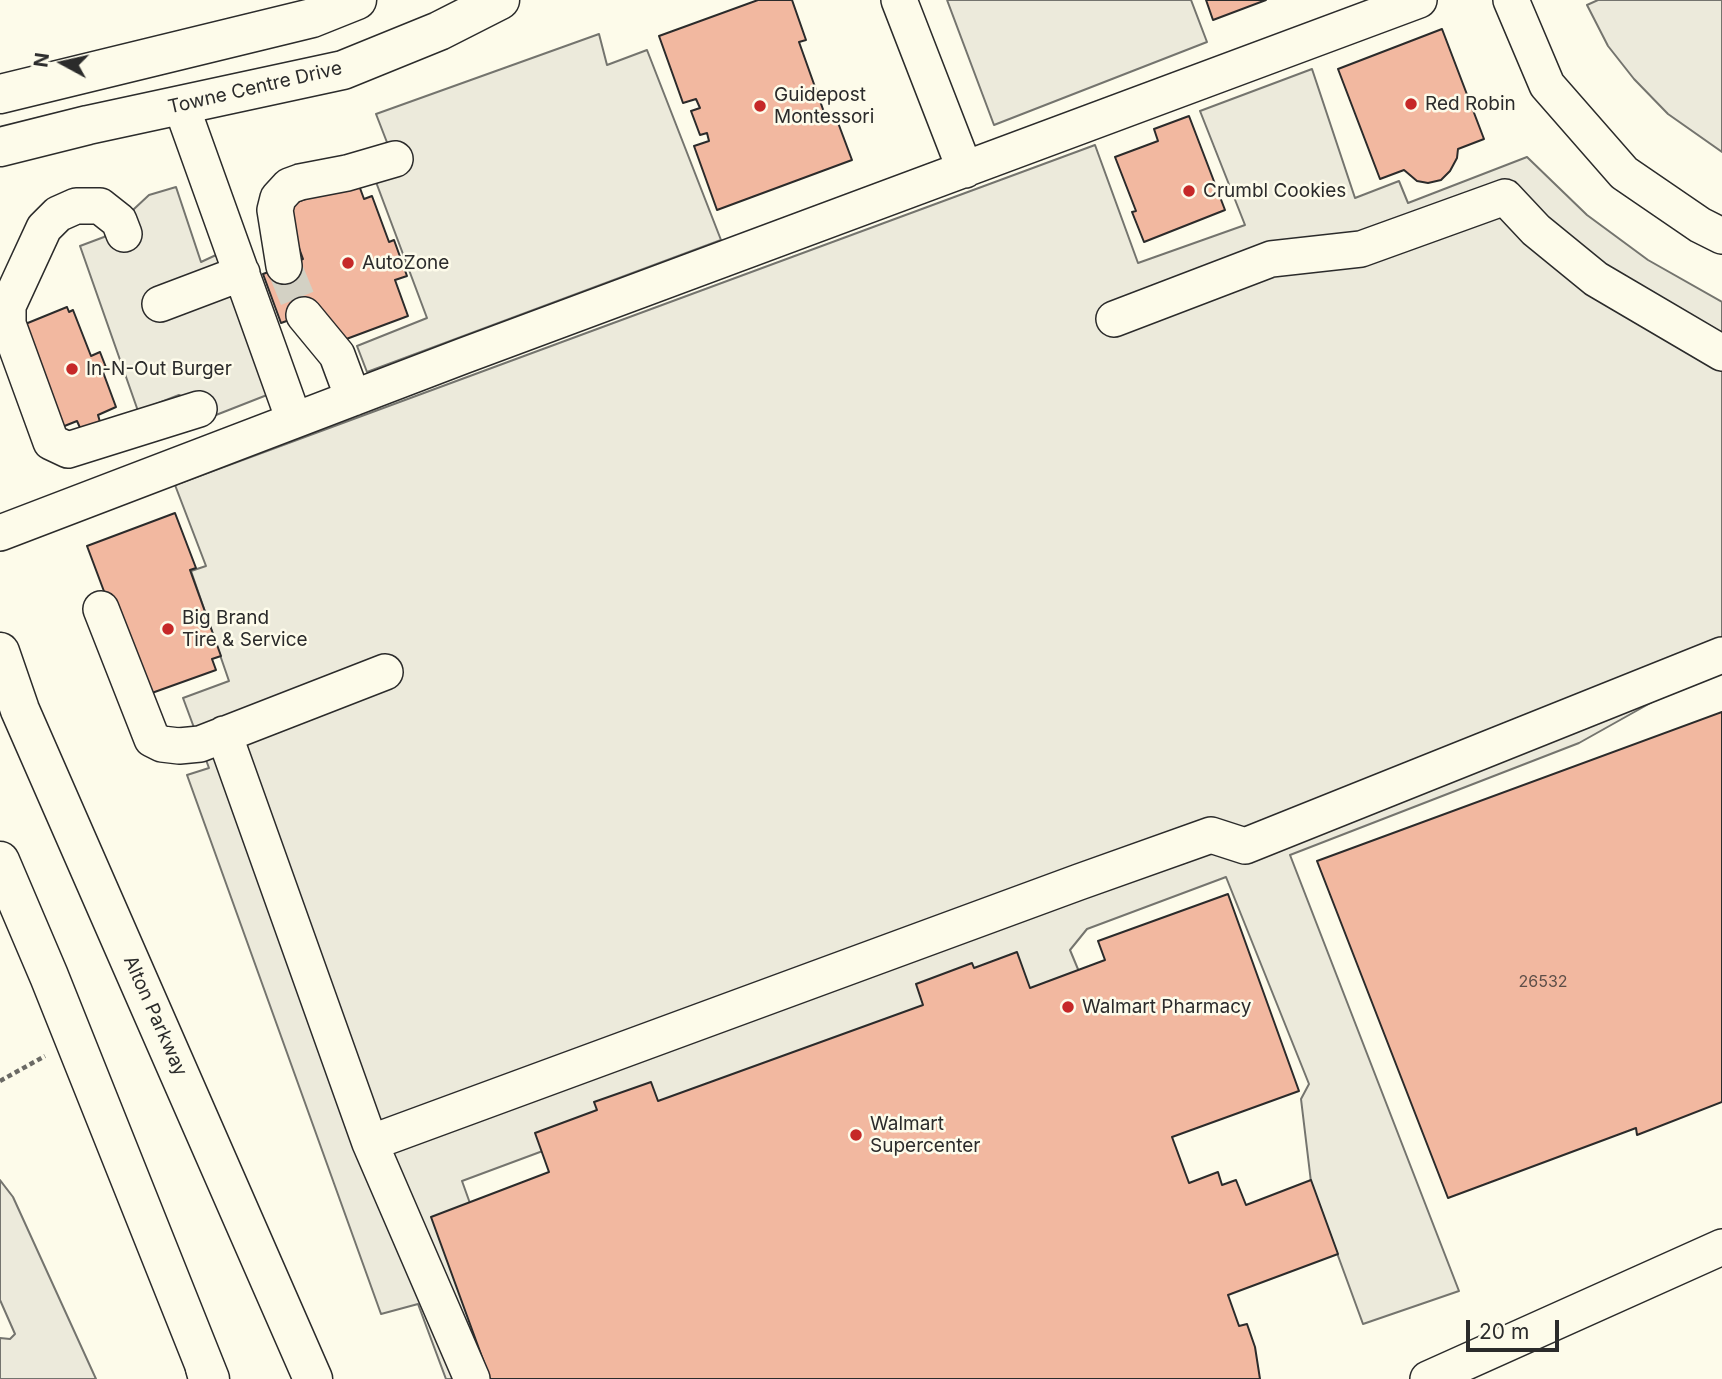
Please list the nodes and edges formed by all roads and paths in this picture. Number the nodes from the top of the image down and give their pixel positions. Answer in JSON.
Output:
{"nodes":[{"id":1,"x":358,"y":0,"type":"edge"},
{"id":2,"x":500,"y":0,"type":"edge"},
{"id":3,"x":899,"y":0,"type":"edge"},
{"id":4,"x":1419,"y":0,"type":"edge"},
{"id":5,"x":1511,"y":0,"type":"edge"},
{"id":6,"x":0,"y":94,"type":"edge"},
{"id":7,"x":181,"y":105,"type":"junction"},
{"id":8,"x":88,"y":125,"type":"junction"},
{"id":9,"x":0,"y":147,"type":"edge"},
{"id":10,"x":395,"y":159,"type":"dead end"},
{"id":11,"x":965,"y":170,"type":"junction"},
{"id":12,"x":0,"y":172,"type":"edge"},
{"id":13,"x":124,"y":234,"type":"dead end"},
{"id":14,"x":1722,"y":236,"type":"edge"},
{"id":15,"x":284,"y":266,"type":"tunnel mouth"},
{"id":16,"x":242,"y":273,"type":"junction"},
{"id":17,"x":160,"y":304,"type":"dead end"},
{"id":18,"x":304,"y":315,"type":"tunnel mouth"},
{"id":19,"x":1114,"y":319,"type":"dead end"},
{"id":20,"x":1722,"y":352,"type":"edge"},
{"id":21,"x":353,"y":398,"type":"junction"},
{"id":22,"x":199,"y":409,"type":"dead end"},
{"id":23,"x":294,"y":420,"type":"junction"},
{"id":24,"x":0,"y":533,"type":"edge"},
{"id":25,"x":101,"y":609,"type":"dead end"},
{"id":26,"x":0,"y":652,"type":"edge"},
{"id":27,"x":1722,"y":654,"type":"edge"},
{"id":28,"x":385,"y":671,"type":"dead end"},
{"id":29,"x":224,"y":734,"type":"junction"},
{"id":30,"x":0,"y":861,"type":"edge"},
{"id":31,"x":18,"y":1071,"type":"dead end"},
{"id":32,"x":0,"y":1081,"type":"edge"},
{"id":33,"x":370,"y":1143,"type":"junction"},
{"id":34,"x":1722,"y":1247,"type":"edge"},
{"id":35,"x":207,"y":1375,"type":"edge"},
{"id":36,"x":313,"y":1379,"type":"edge"},
{"id":37,"x":472,"y":1379,"type":"edge"},
{"id":38,"x":1429,"y":1379,"type":"edge"}],
"edges":[{"from":1,"to":6,"type":"main road"},
{"from":2,"to":7,"type":"main road","name":"Towne Centre Drive"},
{"from":3,"to":11,"type":"lane"},
{"from":4,"to":11,"type":"lane"},
{"from":5,"to":14,"type":"lane"},
{"from":7,"to":8,"type":"main road","name":"Towne Centre Drive"},
{"from":7,"to":16,"type":"lane"},
{"from":8,"to":9,"type":"main road","name":"Towne Centre Drive"},
{"from":8,"to":12,"type":"main road"},
{"from":10,"to":15,"type":"lane"},
{"from":11,"to":21,"type":"lane"},
{"from":13,"to":22,"type":"lane"},
{"from":16,"to":17,"type":"lane"},
{"from":16,"to":23,"type":"lane"},
{"from":18,"to":21,"type":"lane"},
{"from":19,"to":20,"type":"lane"},
{"from":21,"to":23,"type":"lane"},
{"from":23,"to":24,"type":"lane"},
{"from":25,"to":29,"type":"lane"},
{"from":26,"to":36,"type":"main road","name":"Alton Parkway"},
{"from":27,"to":33,"type":"lane"},
{"from":28,"to":29,"type":"lane"},
{"from":29,"to":33,"type":"lane"},
{"from":30,"to":35,"type":"main road"},
{"from":31,"to":32,"type":"path"},
{"from":33,"to":37,"type":"lane"},
{"from":34,"to":38,"type":"lane"}]}
